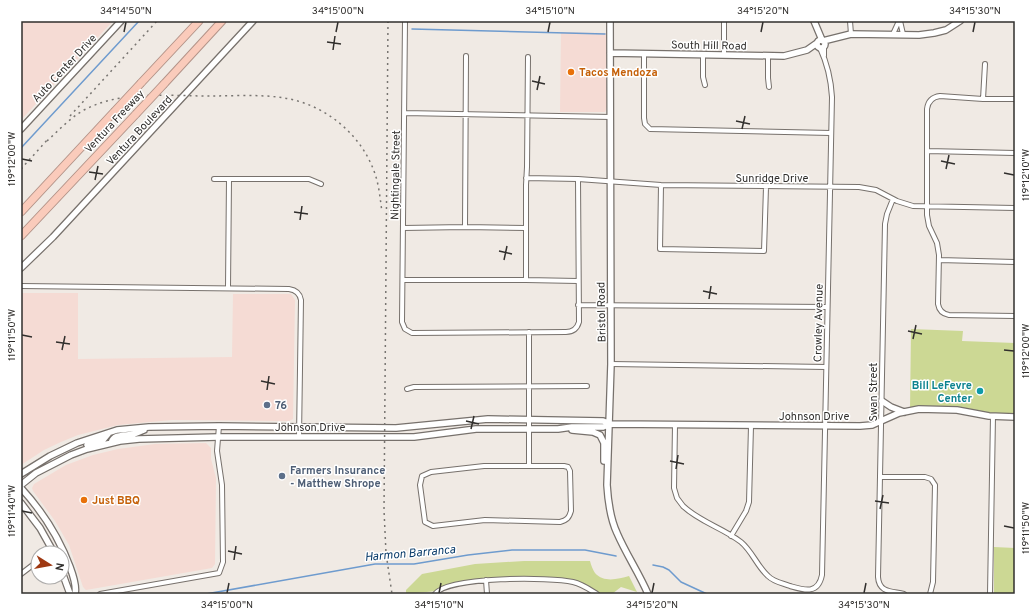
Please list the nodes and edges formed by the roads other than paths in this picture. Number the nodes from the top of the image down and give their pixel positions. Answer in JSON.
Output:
{"nodes":[{"id":1,"x":121,"y":21,"type":"edge"},
{"id":2,"x":199,"y":21,"type":"edge"},
{"id":3,"x":222,"y":21,"type":"edge"},
{"id":4,"x":253,"y":21,"type":"edge"},
{"id":5,"x":405,"y":21,"type":"edge"},
{"id":6,"x":610,"y":21,"type":"edge"},
{"id":7,"x":724,"y":21,"type":"edge"},
{"id":8,"x":814,"y":21,"type":"edge"},
{"id":9,"x":850,"y":21,"type":"edge"},
{"id":10,"x":899,"y":21,"type":"edge"},
{"id":11,"x":960,"y":21,"type":"edge"},
{"id":12,"x":851,"y":34,"type":"junction"},
{"id":13,"x":893,"y":34,"type":"junction"},
{"id":14,"x":904,"y":34,"type":"junction"},
{"id":15,"x":821,"y":44,"type":"junction"},
{"id":16,"x":610,"y":54,"type":"junction"},
{"id":17,"x":644,"y":54,"type":"junction"},
{"id":18,"x":703,"y":55,"type":"junction"},
{"id":19,"x":466,"y":56,"type":"dead end"},
{"id":20,"x":724,"y":56,"type":"junction"},
{"id":21,"x":768,"y":56,"type":"junction"},
{"id":22,"x":528,"y":57,"type":"dead end"},
{"id":23,"x":985,"y":64,"type":"dead end"},
{"id":24,"x":705,"y":85,"type":"dead end"},
{"id":25,"x":769,"y":87,"type":"dead end"},
{"id":26,"x":983,"y":99,"type":"junction"},
{"id":27,"x":1015,"y":99,"type":"edge"},
{"id":28,"x":404,"y":113,"type":"junction"},
{"id":29,"x":466,"y":114,"type":"junction"},
{"id":30,"x":528,"y":115,"type":"junction"},
{"id":31,"x":611,"y":117,"type":"junction"},
{"id":32,"x":21,"y":129,"type":"edge"},
{"id":33,"x":831,"y":134,"type":"junction"},
{"id":34,"x":927,"y":151,"type":"junction"},
{"id":35,"x":1015,"y":153,"type":"edge"},
{"id":36,"x":214,"y":178,"type":"dead end"},
{"id":37,"x":526,"y":178,"type":"junction"},
{"id":38,"x":229,"y":179,"type":"junction"},
{"id":39,"x":578,"y":179,"type":"junction"},
{"id":40,"x":611,"y":182,"type":"junction"},
{"id":41,"x":321,"y":184,"type":"dead end"},
{"id":42,"x":661,"y":185,"type":"junction"},
{"id":43,"x":766,"y":187,"type":"junction"},
{"id":44,"x":830,"y":187,"type":"junction"},
{"id":45,"x":893,"y":199,"type":"junction"},
{"id":46,"x":926,"y":206,"type":"junction"},
{"id":47,"x":1015,"y":208,"type":"edge"},
{"id":48,"x":21,"y":212,"type":"edge"},
{"id":49,"x":465,"y":227,"type":"junction"},
{"id":50,"x":403,"y":228,"type":"junction"},
{"id":51,"x":526,"y":228,"type":"junction"},
{"id":52,"x":21,"y":236,"type":"edge"},
{"id":53,"x":939,"y":260,"type":"junction"},
{"id":54,"x":1015,"y":262,"type":"edge"},
{"id":55,"x":21,"y":268,"type":"edge"},
{"id":56,"x":403,"y":280,"type":"junction"},
{"id":57,"x":526,"y":280,"type":"junction"},
{"id":58,"x":578,"y":281,"type":"junction"},
{"id":59,"x":21,"y":286,"type":"edge"},
{"id":60,"x":228,"y":288,"type":"junction"},
{"id":61,"x":578,"y":304,"type":"junction"},
{"id":62,"x":611,"y":305,"type":"junction"},
{"id":63,"x":827,"y":307,"type":"junction"},
{"id":64,"x":1015,"y":316,"type":"edge"},
{"id":65,"x":529,"y":332,"type":"junction"},
{"id":66,"x":611,"y":364,"type":"junction"},
{"id":67,"x":826,"y":367,"type":"junction"},
{"id":68,"x":587,"y":386,"type":"dead end"},
{"id":69,"x":528,"y":387,"type":"junction"},
{"id":70,"x":407,"y":389,"type":"dead end"},
{"id":71,"x":882,"y":401,"type":"junction"},
{"id":72,"x":904,"y":412,"type":"junction"},
{"id":73,"x":993,"y":416,"type":"junction"},
{"id":74,"x":1015,"y":417,"type":"edge"},
{"id":75,"x":529,"y":420,"type":"junction"},
{"id":76,"x":882,"y":421,"type":"junction"},
{"id":77,"x":610,"y":424,"type":"junction"},
{"id":78,"x":675,"y":425,"type":"junction"},
{"id":79,"x":219,"y":426,"type":"junction"},
{"id":80,"x":751,"y":426,"type":"junction"},
{"id":81,"x":826,"y":426,"type":"junction"},
{"id":82,"x":149,"y":427,"type":"junction"},
{"id":83,"x":299,"y":427,"type":"junction"},
{"id":84,"x":558,"y":428,"type":"junction"},
{"id":85,"x":529,"y":429,"type":"junction"},
{"id":86,"x":108,"y":434,"type":"junction"},
{"id":87,"x":218,"y":437,"type":"junction"},
{"id":88,"x":299,"y":437,"type":"junction"},
{"id":89,"x":111,"y":443,"type":"junction"},
{"id":90,"x":71,"y":455,"type":"junction"},
{"id":91,"x":529,"y":466,"type":"junction"},
{"id":92,"x":21,"y":474,"type":"edge"},
{"id":93,"x":880,"y":477,"type":"junction"},
{"id":94,"x":607,"y":485,"type":"junction"},
{"id":95,"x":21,"y":487,"type":"edge"},
{"id":96,"x":21,"y":503,"type":"edge"},
{"id":97,"x":731,"y":536,"type":"junction"},
{"id":98,"x":48,"y":545,"type":"edge"},
{"id":99,"x":30,"y":567,"type":"edge"},
{"id":100,"x":21,"y":574,"type":"edge"},
{"id":101,"x":486,"y":580,"type":"junction"},
{"id":102,"x":436,"y":592,"type":"edge"},
{"id":103,"x":75,"y":594,"type":"edge"},
{"id":104,"x":100,"y":594,"type":"edge"},
{"id":105,"x":487,"y":594,"type":"edge"},
{"id":106,"x":597,"y":594,"type":"edge"},
{"id":107,"x":648,"y":594,"type":"edge"},
{"id":108,"x":904,"y":594,"type":"edge"},
{"id":109,"x":930,"y":594,"type":"edge"},
{"id":110,"x":990,"y":594,"type":"edge"}],
"edges":[{"from":1,"to":32,"type":"main road","name":"Auto Center Drive"},
{"from":2,"to":48,"type":"highway","name":"Ventura Freeway","bridge":true},
{"from":3,"to":52,"type":"highway","name":"Ventura Freeway","bridge":true},
{"from":4,"to":55,"type":"main road","name":"Ventura Boulevard"},
{"from":5,"to":28,"type":"street","name":"Nightingale Street"},
{"from":6,"to":16,"type":"main road","name":"Bristol Road"},
{"from":7,"to":20,"type":"street"},
{"from":8,"to":15,"type":"main road"},
{"from":9,"to":12,"type":"street"},
{"from":10,"to":13,"type":"street"},
{"from":10,"to":14,"type":"street"},
{"from":11,"to":14,"type":"main road","name":"South Hill Road"},
{"from":12,"to":13,"type":"main road","name":"South Hill Road"},
{"from":12,"to":15,"type":"main road","name":"South Hill Road"},
{"from":13,"to":14,"type":"main road","name":"South Hill Road"},
{"from":15,"to":21,"type":"main road","name":"South Hill Road"},
{"from":15,"to":33,"type":"street","name":"Crowley Avenue"},
{"from":16,"to":17,"type":"main road","name":"South Hill Road"},
{"from":16,"to":31,"type":"main road","name":"Bristol Road"},
{"from":17,"to":18,"type":"main road","name":"South Hill Road"},
{"from":17,"to":33,"type":"street"},
{"from":18,"to":20,"type":"main road","name":"South Hill Road"},
{"from":18,"to":24,"type":"street"},
{"from":19,"to":29,"type":"street"},
{"from":20,"to":21,"type":"main road","name":"South Hill Road"},
{"from":21,"to":25,"type":"street"},
{"from":22,"to":30,"type":"street"},
{"from":23,"to":26,"type":"street"},
{"from":26,"to":27,"type":"street"},
{"from":26,"to":34,"type":"street"},
{"from":28,"to":29,"type":"street"},
{"from":28,"to":50,"type":"street","name":"Nightingale Street"},
{"from":29,"to":30,"type":"street"},
{"from":29,"to":49,"type":"street"},
{"from":30,"to":31,"type":"street"},
{"from":30,"to":37,"type":"street"},
{"from":31,"to":40,"type":"main road","name":"Bristol Road"},
{"from":33,"to":44,"type":"street","name":"Crowley Avenue"},
{"from":34,"to":35,"type":"street"},
{"from":34,"to":46,"type":"street"},
{"from":36,"to":38,"type":"street"},
{"from":37,"to":39,"type":"street","name":"Sunridge Drive"},
{"from":37,"to":51,"type":"street"},
{"from":38,"to":41,"type":"street"},
{"from":38,"to":60,"type":"street"},
{"from":39,"to":40,"type":"street","name":"Sunridge Drive"},
{"from":39,"to":58,"type":"street"},
{"from":40,"to":42,"type":"street","name":"Sunridge Drive"},
{"from":40,"to":62,"type":"main road","name":"Bristol Road"},
{"from":42,"to":43,"type":"street","name":"Sunridge Drive"},
{"from":42,"to":43,"type":"street"},
{"from":43,"to":44,"type":"street","name":"Sunridge Drive"},
{"from":44,"to":45,"type":"street","name":"Sunridge Drive"},
{"from":44,"to":63,"type":"street","name":"Crowley Avenue"},
{"from":45,"to":46,"type":"street","name":"Sunridge Drive"},
{"from":45,"to":71,"type":"street","name":"Swan Street"},
{"from":46,"to":47,"type":"street","name":"Sunridge Drive"},
{"from":46,"to":53,"type":"street"},
{"from":49,"to":50,"type":"street"},
{"from":49,"to":51,"type":"street"},
{"from":50,"to":56,"type":"street","name":"Nightingale Street"},
{"from":51,"to":57,"type":"street"},
{"from":53,"to":54,"type":"street"},
{"from":53,"to":64,"type":"street"},
{"from":56,"to":57,"type":"street"},
{"from":56,"to":65,"type":"street","name":"Nightingale Street"},
{"from":57,"to":58,"type":"street"},
{"from":58,"to":61,"type":"street"},
{"from":59,"to":60,"type":"street"},
{"from":60,"to":83,"type":"street"},
{"from":61,"to":62,"type":"street"},
{"from":61,"to":65,"type":"street"},
{"from":62,"to":63,"type":"street"},
{"from":62,"to":66,"type":"main road","name":"Bristol Road"},
{"from":63,"to":67,"type":"street","name":"Crowley Avenue"},
{"from":65,"to":69,"type":"street"},
{"from":66,"to":67,"type":"street"},
{"from":66,"to":77,"type":"main road","name":"Bristol Road"},
{"from":67,"to":81,"type":"street","name":"Crowley Avenue"},
{"from":68,"to":69,"type":"street"},
{"from":69,"to":70,"type":"street"},
{"from":69,"to":75,"type":"street"},
{"from":71,"to":72,"type":"main road"},
{"from":71,"to":76,"type":"street","name":"Swan Street"},
{"from":72,"to":73,"type":"main road","name":"Johnson Drive"},
{"from":72,"to":76,"type":"main road","name":"Johnson Drive"},
{"from":73,"to":74,"type":"main road","name":"Johnson Drive"},
{"from":73,"to":110,"type":"street"},
{"from":75,"to":77,"type":"main road","name":"Johnson Drive"},
{"from":75,"to":83,"type":"main road","name":"Johnson Drive"},
{"from":75,"to":85,"type":"street"},
{"from":76,"to":81,"type":"main road","name":"Johnson Drive"},
{"from":76,"to":93,"type":"street","name":"Swan Street"},
{"from":77,"to":78,"type":"main road","name":"Johnson Drive"},
{"from":77,"to":84,"type":"main road","name":"Johnson Drive"},
{"from":77,"to":94,"type":"main road","name":"Bristol Road"},
{"from":78,"to":80,"type":"main road","name":"Johnson Drive"},
{"from":78,"to":97,"type":"street"},
{"from":79,"to":82,"type":"main road","name":"Johnson Drive"},
{"from":79,"to":83,"type":"main road","name":"Johnson Drive"},
{"from":79,"to":87,"type":"street"},
{"from":80,"to":81,"type":"main road","name":"Johnson Drive"},
{"from":80,"to":97,"type":"street"},
{"from":81,"to":97,"type":"street","name":"Crowley Avenue"},
{"from":82,"to":86,"type":"main road","name":"Johnson Drive"},
{"from":82,"to":89,"type":"main road"},
{"from":83,"to":88,"type":"street"},
{"from":84,"to":85,"type":"main road","name":"Johnson Drive"},
{"from":84,"to":94,"type":"main road"},
{"from":85,"to":88,"type":"main road","name":"Johnson Drive"},
{"from":85,"to":91,"type":"street"},
{"from":86,"to":90,"type":"main road"},
{"from":86,"to":92,"type":"main road","name":"Johnson Drive"},
{"from":87,"to":88,"type":"main road","name":"Johnson Drive"},
{"from":87,"to":89,"type":"main road","name":"Johnson Drive"},
{"from":87,"to":104,"type":"street"},
{"from":89,"to":90,"type":"main road","name":"Johnson Drive"},
{"from":90,"to":95,"type":"main road","name":"Johnson Drive"},
{"from":91,"to":91,"type":"street"},
{"from":93,"to":108,"type":"street","name":"Swan Street"},
{"from":93,"to":109,"type":"street"},
{"from":94,"to":107,"type":"main road","name":"Bristol Road"},
{"from":95,"to":103,"type":"main road"},
{"from":96,"to":98,"type":"main road"},
{"from":99,"to":100,"type":"street"},
{"from":101,"to":102,"type":"street"},
{"from":101,"to":105,"type":"street"},
{"from":101,"to":106,"type":"street"}]}
